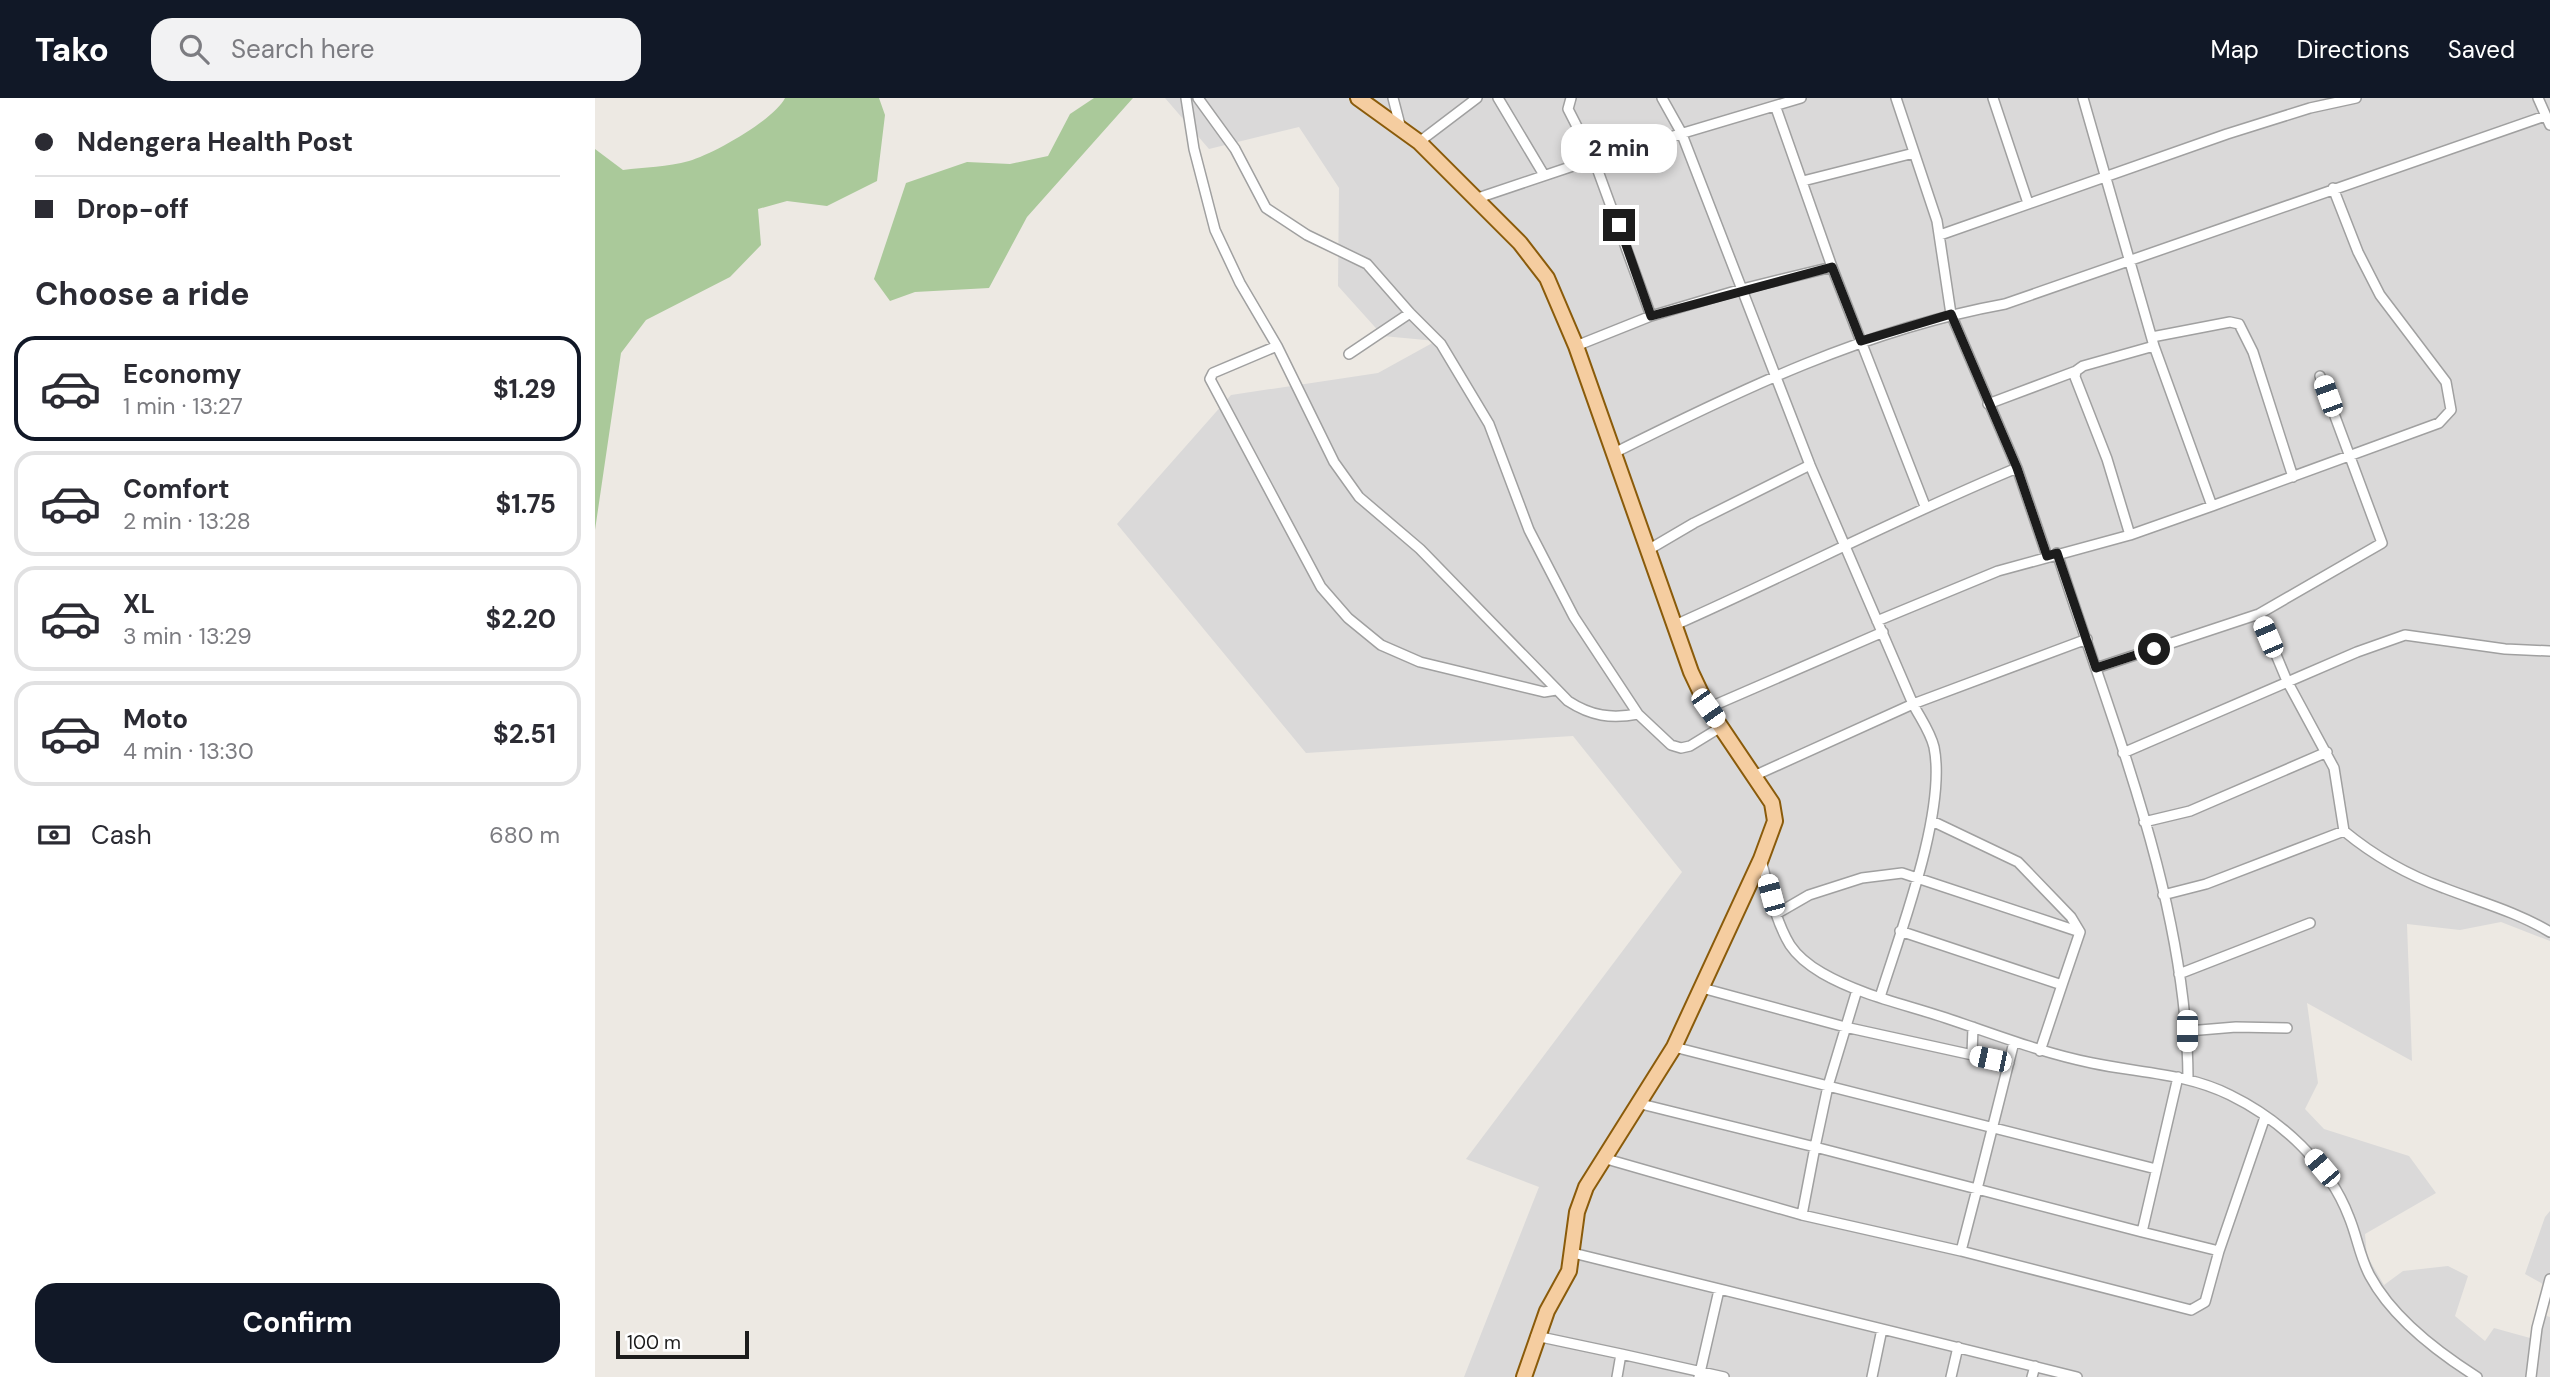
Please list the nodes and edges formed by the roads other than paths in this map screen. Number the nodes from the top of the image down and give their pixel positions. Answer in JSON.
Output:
{"nodes":[{"id":1,"x":1187,"y":98,"type":"edge"},
{"id":2,"x":1198,"y":98,"type":"edge"},
{"id":3,"x":1358,"y":98,"type":"edge"},
{"id":4,"x":1393,"y":98,"type":"edge"},
{"id":5,"x":1477,"y":98,"type":"edge"},
{"id":6,"x":1497,"y":98,"type":"edge"},
{"id":7,"x":1571,"y":98,"type":"edge"},
{"id":8,"x":1662,"y":98,"type":"edge"},
{"id":9,"x":1801,"y":98,"type":"edge"},
{"id":10,"x":1896,"y":98,"type":"edge"},
{"id":11,"x":1993,"y":98,"type":"edge"},
{"id":12,"x":2083,"y":98,"type":"edge"},
{"id":13,"x":2356,"y":98,"type":"edge"},
{"id":14,"x":2538,"y":98,"type":"edge"},
{"id":15,"x":1776,"y":108,"type":"junction"},
{"id":16,"x":2548,"y":120,"type":"edge"},
{"id":17,"x":1400,"y":125,"type":"junction"},
{"id":18,"x":1681,"y":132,"type":"junction"},
{"id":19,"x":1419,"y":142,"type":"junction"},
{"id":20,"x":1914,"y":153,"type":"junction"},
{"id":21,"x":1594,"y":160,"type":"junction"},
{"id":22,"x":1544,"y":175,"type":"junction"},
{"id":23,"x":2105,"y":176,"type":"junction"},
{"id":24,"x":1803,"y":181,"type":"junction"},
{"id":25,"x":2333,"y":188,"type":"junction"},
{"id":26,"x":1475,"y":200,"type":"junction"},
{"id":27,"x":2028,"y":203,"type":"junction"},
{"id":28,"x":1940,"y":235,"type":"junction"},
{"id":29,"x":2129,"y":260,"type":"junction"},
{"id":30,"x":1832,"y":267,"type":"junction"},
{"id":31,"x":1742,"y":289,"type":"junction"},
{"id":32,"x":1409,"y":313,"type":"junction"},
{"id":33,"x":1951,"y":314,"type":"junction"},
{"id":34,"x":1651,"y":316,"type":"junction"},
{"id":35,"x":1861,"y":341,"type":"junction"},
{"id":36,"x":2153,"y":342,"type":"junction"},
{"id":37,"x":1277,"y":345,"type":"junction"},
{"id":38,"x":1576,"y":346,"type":"junction"},
{"id":39,"x":1349,"y":354,"type":"dead end"},
{"id":40,"x":2076,"y":371,"type":"junction"},
{"id":41,"x":1776,"y":376,"type":"junction"},
{"id":42,"x":2321,"y":376,"type":"dead end"},
{"id":43,"x":1988,"y":404,"type":"junction"},
{"id":44,"x":1614,"y":453,"type":"junction"},
{"id":45,"x":2350,"y":455,"type":"junction"},
{"id":46,"x":1810,"y":465,"type":"junction"},
{"id":47,"x":2017,"y":468,"type":"junction"},
{"id":48,"x":2293,"y":477,"type":"junction"},
{"id":49,"x":1925,"y":506,"type":"junction"},
{"id":50,"x":2212,"y":506,"type":"junction"},
{"id":51,"x":2130,"y":535,"type":"junction"},
{"id":52,"x":1845,"y":548,"type":"junction"},
{"id":53,"x":1648,"y":550,"type":"junction"},
{"id":54,"x":2057,"y":553,"type":"junction"},
{"id":55,"x":2047,"y":556,"type":"junction"},
{"id":56,"x":2259,"y":614,"type":"junction"},
{"id":57,"x":1877,"y":621,"type":"junction"},
{"id":58,"x":1675,"y":625,"type":"junction"},
{"id":59,"x":1882,"y":632,"type":"junction"},
{"id":60,"x":2087,"y":639,"type":"junction"},
{"id":61,"x":2550,"y":651,"type":"edge"},
{"id":62,"x":2096,"y":668,"type":"junction"},
{"id":63,"x":2287,"y":681,"type":"junction"},
{"id":64,"x":1556,"y":690,"type":"junction"},
{"id":65,"x":1913,"y":704,"type":"junction"},
{"id":66,"x":1708,"y":708,"type":"junction"},
{"id":67,"x":1638,"y":714,"type":"junction"},
{"id":68,"x":1721,"y":727,"type":"junction"},
{"id":69,"x":2327,"y":751,"type":"junction"},
{"id":70,"x":2123,"y":753,"type":"junction"},
{"id":71,"x":1756,"y":775,"type":"junction"},
{"id":72,"x":1932,"y":821,"type":"junction"},
{"id":73,"x":2144,"y":822,"type":"junction"},
{"id":74,"x":2344,"y":831,"type":"junction"},
{"id":75,"x":1761,"y":859,"type":"junction"},
{"id":76,"x":1916,"y":876,"type":"junction"},
{"id":77,"x":2162,"y":895,"type":"junction"},
{"id":78,"x":1776,"y":914,"type":"junction"},
{"id":79,"x":2311,"y":923,"type":"dead end"},
{"id":80,"x":1900,"y":931,"type":"junction"},
{"id":81,"x":2080,"y":932,"type":"junction"},
{"id":82,"x":2550,"y":932,"type":"edge"},
{"id":83,"x":2179,"y":974,"type":"junction"},
{"id":84,"x":2062,"y":985,"type":"junction"},
{"id":85,"x":1702,"y":989,"type":"junction"},
{"id":86,"x":1857,"y":990,"type":"junction"},
{"id":87,"x":1880,"y":997,"type":"junction"},
{"id":88,"x":1845,"y":1027,"type":"junction"},
{"id":89,"x":1973,"y":1027,"type":"junction"},
{"id":90,"x":2287,"y":1028,"type":"dead end"},
{"id":91,"x":2187,"y":1031,"type":"junction"},
{"id":92,"x":2014,"y":1042,"type":"junction"},
{"id":93,"x":1674,"y":1047,"type":"junction"},
{"id":94,"x":2040,"y":1051,"type":"junction"},
{"id":95,"x":1972,"y":1055,"type":"junction"},
{"id":96,"x":2009,"y":1063,"type":"junction"},
{"id":97,"x":2183,"y":1077,"type":"junction"},
{"id":98,"x":1828,"y":1086,"type":"junction"},
{"id":99,"x":1641,"y":1104,"type":"junction"},
{"id":100,"x":2265,"y":1117,"type":"junction"},
{"id":101,"x":1991,"y":1129,"type":"junction"},
{"id":102,"x":1815,"y":1147,"type":"junction"},
{"id":103,"x":1604,"y":1158,"type":"junction"},
{"id":104,"x":2156,"y":1169,"type":"junction"},
{"id":105,"x":1977,"y":1189,"type":"junction"},
{"id":106,"x":1802,"y":1215,"type":"junction"},
{"id":107,"x":2142,"y":1232,"type":"junction"},
{"id":108,"x":1961,"y":1251,"type":"junction"},
{"id":109,"x":2219,"y":1251,"type":"junction"},
{"id":110,"x":1573,"y":1253,"type":"junction"},
{"id":111,"x":2550,"y":1279,"type":"edge"},
{"id":112,"x":1719,"y":1290,"type":"junction"},
{"id":113,"x":1882,"y":1329,"type":"junction"},
{"id":114,"x":1537,"y":1336,"type":"junction"},
{"id":115,"x":1958,"y":1347,"type":"junction"},
{"id":116,"x":1622,"y":1354,"type":"junction"},
{"id":117,"x":2035,"y":1366,"type":"junction"},
{"id":118,"x":1700,"y":1375,"type":"edge"},
{"id":119,"x":1524,"y":1377,"type":"edge"},
{"id":120,"x":1617,"y":1377,"type":"edge"},
{"id":121,"x":1724,"y":1377,"type":"edge"},
{"id":122,"x":1871,"y":1377,"type":"edge"},
{"id":123,"x":1951,"y":1377,"type":"edge"},
{"id":124,"x":2032,"y":1377,"type":"edge"},
{"id":125,"x":2077,"y":1377,"type":"edge"},
{"id":126,"x":2477,"y":1377,"type":"edge"},
{"id":127,"x":2531,"y":1377,"type":"edge"}],
"edges":[{"from":1,"to":37,"type":"street"},
{"from":2,"to":32,"type":"street"},
{"from":3,"to":17,"type":"main road"},
{"from":4,"to":17,"type":"street"},
{"from":5,"to":19,"type":"street"},
{"from":6,"to":22,"type":"street"},
{"from":7,"to":21,"type":"street"},
{"from":8,"to":18,"type":"street"},
{"from":9,"to":15,"type":"street"},
{"from":10,"to":20,"type":"street"},
{"from":11,"to":27,"type":"street"},
{"from":12,"to":23,"type":"street"},
{"from":13,"to":23,"type":"street"},
{"from":14,"to":16,"type":"street"},
{"from":15,"to":18,"type":"street"},
{"from":15,"to":24,"type":"street"},
{"from":16,"to":25,"type":"street"},
{"from":17,"to":19,"type":"main road"},
{"from":18,"to":21,"type":"street"},
{"from":18,"to":31,"type":"street"},
{"from":19,"to":26,"type":"main road"},
{"from":20,"to":24,"type":"street"},
{"from":20,"to":28,"type":"street"},
{"from":21,"to":22,"type":"street"},
{"from":21,"to":34,"type":"street"},
{"from":22,"to":26,"type":"street"},
{"from":23,"to":27,"type":"street"},
{"from":23,"to":29,"type":"street"},
{"from":24,"to":30,"type":"street"},
{"from":25,"to":29,"type":"street"},
{"from":25,"to":45,"type":"street"},
{"from":26,"to":38,"type":"main road"},
{"from":27,"to":28,"type":"street"},
{"from":28,"to":33,"type":"street"},
{"from":29,"to":33,"type":"street"},
{"from":29,"to":36,"type":"street"},
{"from":30,"to":31,"type":"street"},
{"from":30,"to":35,"type":"street"},
{"from":31,"to":34,"type":"street"},
{"from":31,"to":41,"type":"street"},
{"from":32,"to":39,"type":"street"},
{"from":32,"to":67,"type":"street"},
{"from":33,"to":35,"type":"street"},
{"from":33,"to":43,"type":"street"},
{"from":34,"to":38,"type":"street"},
{"from":35,"to":41,"type":"street"},
{"from":35,"to":49,"type":"street"},
{"from":36,"to":40,"type":"street"},
{"from":36,"to":48,"type":"street"},
{"from":36,"to":50,"type":"street"},
{"from":37,"to":64,"type":"street"},
{"from":37,"to":64,"type":"street"},
{"from":38,"to":44,"type":"main road"},
{"from":40,"to":43,"type":"street"},
{"from":40,"to":51,"type":"street"},
{"from":41,"to":44,"type":"street"},
{"from":41,"to":46,"type":"street"},
{"from":42,"to":45,"type":"street"},
{"from":43,"to":47,"type":"street"},
{"from":44,"to":53,"type":"main road"},
{"from":45,"to":48,"type":"street"},
{"from":45,"to":56,"type":"street"},
{"from":46,"to":52,"type":"street"},
{"from":46,"to":53,"type":"street"},
{"from":47,"to":49,"type":"street"},
{"from":47,"to":55,"type":"street"},
{"from":48,"to":50,"type":"street"},
{"from":49,"to":52,"type":"street"},
{"from":50,"to":51,"type":"street"},
{"from":51,"to":54,"type":"street"},
{"from":52,"to":57,"type":"street"},
{"from":52,"to":58,"type":"street"},
{"from":53,"to":58,"type":"main road"},
{"from":54,"to":55,"type":"street"},
{"from":54,"to":60,"type":"street"},
{"from":55,"to":57,"type":"street"},
{"from":56,"to":62,"type":"street"},
{"from":56,"to":63,"type":"street"},
{"from":57,"to":59,"type":"street"},
{"from":58,"to":66,"type":"main road"},
{"from":59,"to":65,"type":"street"},
{"from":59,"to":66,"type":"street"},
{"from":60,"to":62,"type":"street"},
{"from":60,"to":65,"type":"street"},
{"from":61,"to":63,"type":"street"},
{"from":62,"to":70,"type":"street"},
{"from":63,"to":69,"type":"street"},
{"from":63,"to":70,"type":"street"},
{"from":64,"to":67,"type":"street"},
{"from":65,"to":71,"type":"street"},
{"from":65,"to":72,"type":"street"},
{"from":66,"to":68,"type":"main road"},
{"from":67,"to":68,"type":"street"},
{"from":68,"to":71,"type":"main road"},
{"from":69,"to":73,"type":"street"},
{"from":69,"to":74,"type":"street"},
{"from":70,"to":73,"type":"street"},
{"from":71,"to":75,"type":"main road"},
{"from":72,"to":76,"type":"street"},
{"from":72,"to":81,"type":"street"},
{"from":73,"to":77,"type":"street"},
{"from":74,"to":77,"type":"street"},
{"from":74,"to":82,"type":"street"},
{"from":75,"to":78,"type":"street"},
{"from":75,"to":85,"type":"main road"},
{"from":76,"to":78,"type":"street"},
{"from":76,"to":80,"type":"street"},
{"from":76,"to":81,"type":"street"},
{"from":77,"to":83,"type":"street"},
{"from":78,"to":86,"type":"street"},
{"from":79,"to":83,"type":"street"},
{"from":80,"to":84,"type":"street"},
{"from":80,"to":87,"type":"street"},
{"from":81,"to":84,"type":"street"},
{"from":83,"to":91,"type":"street"},
{"from":84,"to":94,"type":"street"},
{"from":85,"to":88,"type":"street"},
{"from":85,"to":93,"type":"main road"},
{"from":86,"to":87,"type":"street"},
{"from":86,"to":88,"type":"street"},
{"from":87,"to":89,"type":"street"},
{"from":88,"to":95,"type":"street"},
{"from":88,"to":98,"type":"street"},
{"from":89,"to":92,"type":"street"},
{"from":89,"to":95,"type":"street"},
{"from":90,"to":91,"type":"street"},
{"from":91,"to":97,"type":"street"},
{"from":92,"to":94,"type":"street"},
{"from":92,"to":96,"type":"street"},
{"from":93,"to":98,"type":"street"},
{"from":93,"to":99,"type":"main road"},
{"from":94,"to":97,"type":"street"},
{"from":95,"to":96,"type":"street"},
{"from":96,"to":101,"type":"street"},
{"from":97,"to":100,"type":"street"},
{"from":97,"to":104,"type":"street"},
{"from":98,"to":101,"type":"street"},
{"from":98,"to":102,"type":"street"},
{"from":99,"to":102,"type":"street"},
{"from":99,"to":103,"type":"main road"},
{"from":100,"to":109,"type":"street"},
{"from":100,"to":126,"type":"street"},
{"from":101,"to":104,"type":"street"},
{"from":101,"to":105,"type":"street"},
{"from":102,"to":105,"type":"street"},
{"from":102,"to":106,"type":"street"},
{"from":103,"to":106,"type":"street"},
{"from":103,"to":110,"type":"main road"},
{"from":104,"to":107,"type":"street"},
{"from":105,"to":107,"type":"street"},
{"from":105,"to":108,"type":"street"},
{"from":106,"to":108,"type":"street"},
{"from":107,"to":109,"type":"street"},
{"from":108,"to":109,"type":"street"},
{"from":110,"to":112,"type":"street"},
{"from":110,"to":114,"type":"main road"},
{"from":111,"to":127,"type":"street"},
{"from":112,"to":113,"type":"street"},
{"from":112,"to":118,"type":"street"},
{"from":113,"to":115,"type":"street"},
{"from":113,"to":122,"type":"street"},
{"from":114,"to":116,"type":"street"},
{"from":114,"to":119,"type":"main road"},
{"from":115,"to":117,"type":"street"},
{"from":115,"to":123,"type":"street"},
{"from":116,"to":118,"type":"street"},
{"from":116,"to":120,"type":"street"},
{"from":117,"to":124,"type":"street"},
{"from":117,"to":125,"type":"street"},
{"from":118,"to":121,"type":"street"}]}
